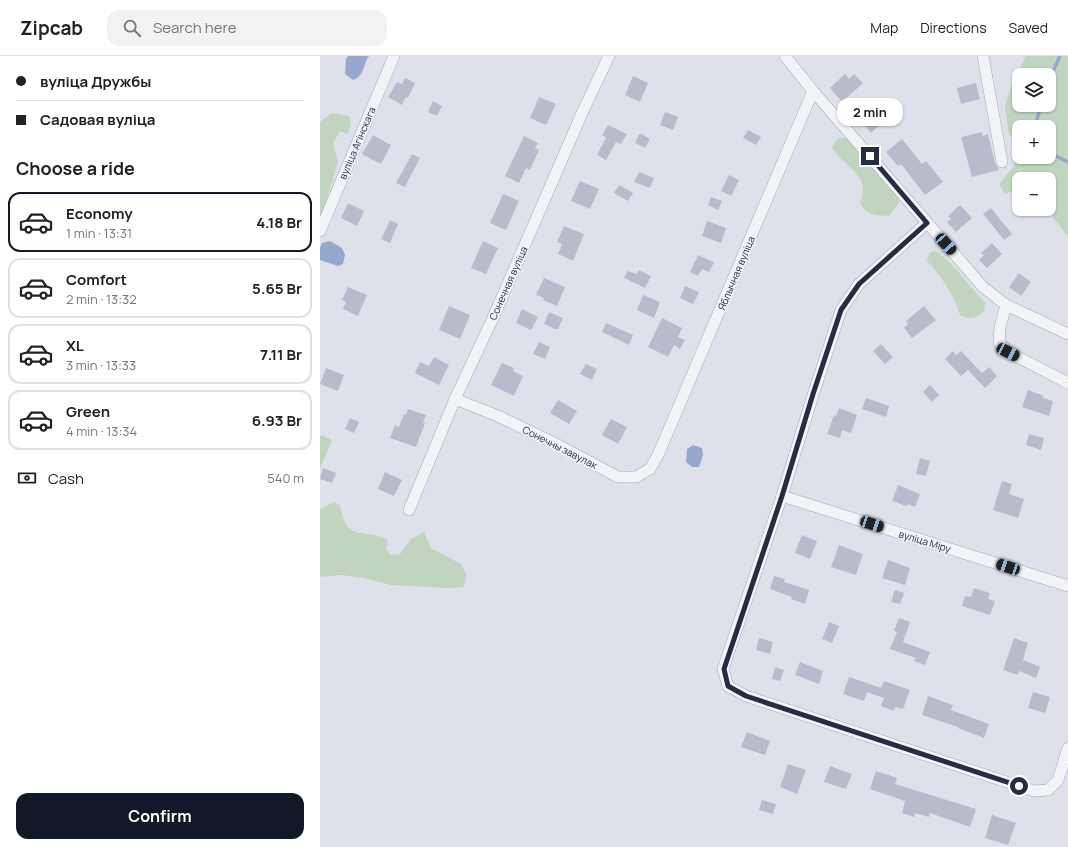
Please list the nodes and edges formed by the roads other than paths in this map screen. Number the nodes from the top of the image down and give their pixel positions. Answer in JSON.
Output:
{"nodes":[{"id":1,"x":394,"y":56,"type":"edge"},
{"id":2,"x":609,"y":56,"type":"edge"},
{"id":3,"x":785,"y":56,"type":"edge"},
{"id":4,"x":983,"y":56,"type":"edge"},
{"id":5,"x":813,"y":91,"type":"junction"},
{"id":6,"x":1002,"y":162,"type":"dead end"},
{"id":7,"x":927,"y":223,"type":"junction"},
{"id":8,"x":320,"y":231,"type":"edge"},
{"id":9,"x":1006,"y":306,"type":"junction"},
{"id":10,"x":1068,"y":334,"type":"edge"},
{"id":11,"x":1068,"y":383,"type":"edge"},
{"id":12,"x":455,"y":399,"type":"junction"},
{"id":13,"x":658,"y":455,"type":"joint"},
{"id":14,"x":782,"y":496,"type":"junction"},
{"id":15,"x":408,"y":510,"type":"dead end"},
{"id":16,"x":1068,"y":586,"type":"edge"},
{"id":17,"x":1068,"y":748,"type":"edge"}],
"edges":[{"from":1,"to":8,"type":"street","name":"вуліца Агінскага"},
{"from":2,"to":12,"type":"street","name":"Сонечная вуліца"},
{"from":3,"to":5,"type":"street"},
{"from":4,"to":6,"type":"street"},
{"from":5,"to":7,"type":"street"},
{"from":5,"to":13,"type":"street","name":"Яблычная вуліца"},
{"from":7,"to":9,"type":"street"},
{"from":7,"to":14,"type":"street"},
{"from":9,"to":10,"type":"street"},
{"from":9,"to":11,"type":"street"},
{"from":12,"to":13,"type":"street","name":"Сонечны завулак"},
{"from":12,"to":15,"type":"street","name":"Сонечная вуліца"},
{"from":14,"to":16,"type":"street","name":"вуліца Міру"},
{"from":14,"to":17,"type":"street"}]}
